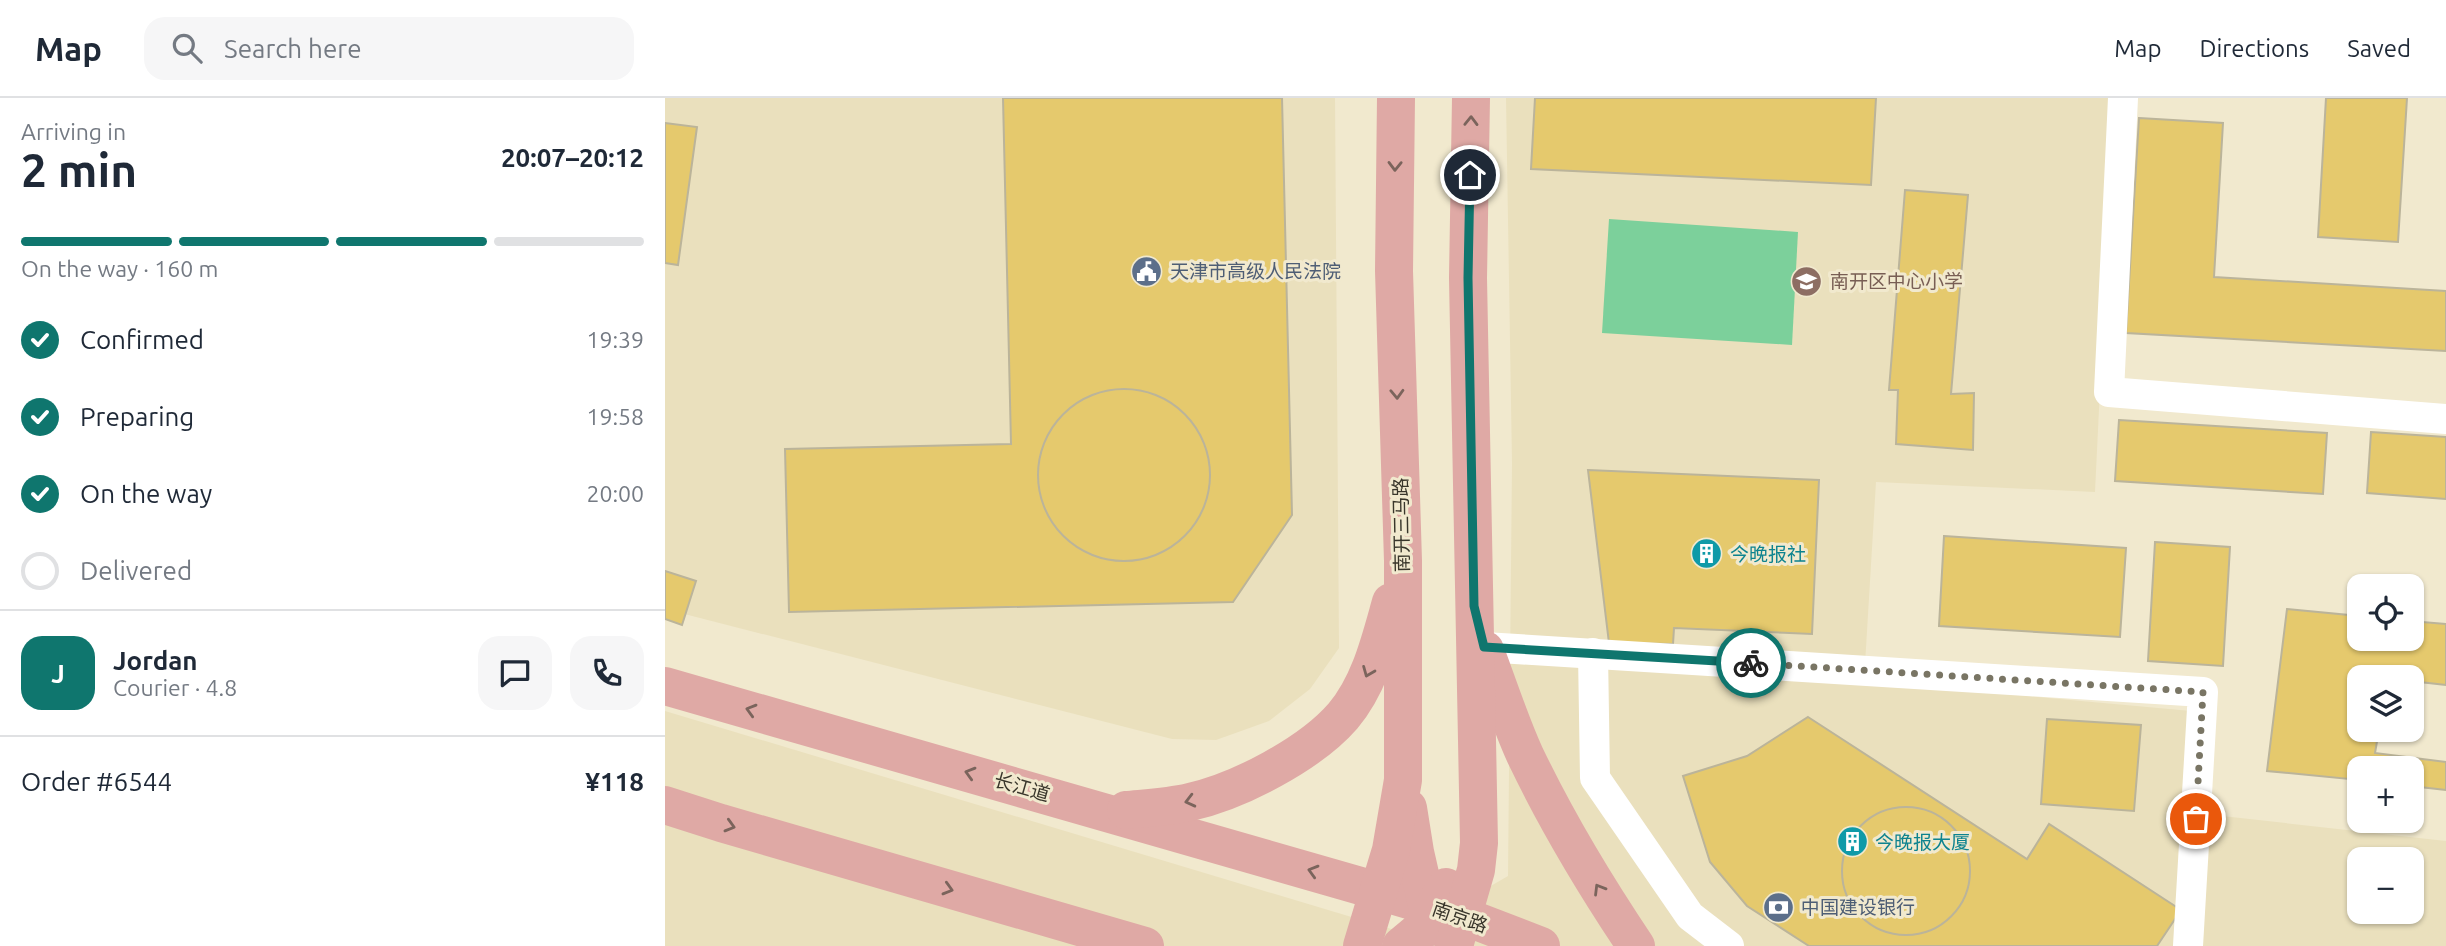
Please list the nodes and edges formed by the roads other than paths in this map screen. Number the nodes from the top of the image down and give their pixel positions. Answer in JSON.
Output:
{"nodes":[{"id":1,"x":1396,"y":98,"type":"edge"},
{"id":2,"x":1471,"y":98,"type":"edge"},
{"id":3,"x":2123,"y":98,"type":"edge"},
{"id":4,"x":2446,"y":418,"type":"edge"},
{"id":5,"x":1403,"y":561,"type":"junction"},
{"id":6,"x":1474,"y":606,"type":"junction"},
{"id":7,"x":1484,"y":647,"type":"junction"},
{"id":8,"x":1593,"y":653,"type":"junction"},
{"id":9,"x":665,"y":686,"type":"edge"},
{"id":10,"x":1403,"y":764,"type":"junction"},
{"id":11,"x":665,"y":805,"type":"edge"},
{"id":12,"x":1106,"y":811,"type":"junction"},
{"id":13,"x":1378,"y":891,"type":"junction"},
{"id":14,"x":1441,"y":923,"type":"edge"},
{"id":15,"x":1145,"y":946,"type":"edge"},
{"id":16,"x":1362,"y":946,"type":"edge"},
{"id":17,"x":1401,"y":946,"type":"edge"},
{"id":18,"x":1541,"y":946,"type":"edge"},
{"id":19,"x":1636,"y":946,"type":"edge"},
{"id":20,"x":1729,"y":946,"type":"edge"},
{"id":21,"x":2187,"y":946,"type":"edge"}],
"edges":[{"from":1,"to":5,"type":"main road","name":"南开三马路","one_way":true},
{"from":6,"to":2,"type":"main road","one_way":true},
{"from":3,"to":4,"type":"street"},
{"from":5,"to":10,"type":"main road","name":"南开三马路"},
{"from":5,"to":12,"type":"main road","one_way":true},
{"from":6,"to":7,"type":"main road"},
{"from":6,"to":14,"type":"main road"},
{"from":7,"to":8,"type":"street"},
{"from":19,"to":7,"type":"main road","one_way":true},
{"from":8,"to":20,"type":"street"},
{"from":8,"to":21,"type":"street"},
{"from":12,"to":9,"type":"main road","name":"长江道","one_way":true},
{"from":10,"to":13,"type":"main road","name":"南开三马路"},
{"from":10,"to":14,"type":"main road"},
{"from":11,"to":15,"type":"main road","one_way":true},
{"from":13,"to":12,"type":"main road","name":"长江道","one_way":true},
{"from":13,"to":14,"type":"main road","name":"南京路"},
{"from":13,"to":16,"type":"main road","name":"南开三马路"},
{"from":14,"to":17,"type":"main road"},
{"from":14,"to":18,"type":"main road","name":"南京路"}]}
